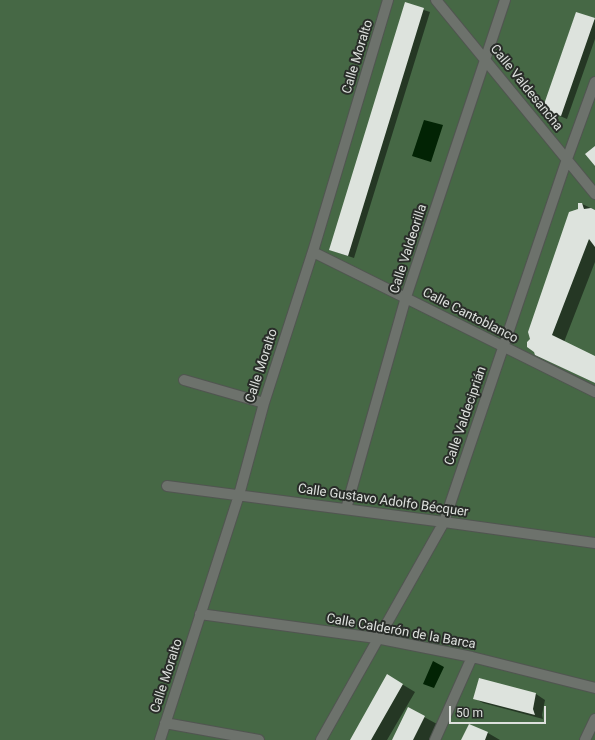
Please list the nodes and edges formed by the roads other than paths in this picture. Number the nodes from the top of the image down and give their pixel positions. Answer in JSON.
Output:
{"nodes":[{"id":1,"x":388,"y":0,"type":"edge"},
{"id":2,"x":436,"y":0,"type":"edge"},
{"id":3,"x":505,"y":0,"type":"edge"},
{"id":4,"x":486,"y":60,"type":"junction"},
{"id":5,"x":595,"y":82,"type":"edge"},
{"id":6,"x":567,"y":159,"type":"junction"},
{"id":7,"x":595,"y":194,"type":"edge"},
{"id":8,"x":313,"y":252,"type":"junction"},
{"id":9,"x":406,"y":297,"type":"junction"},
{"id":10,"x":504,"y":348,"type":"junction"},
{"id":11,"x":184,"y":380,"type":"dead end"},
{"id":12,"x":595,"y":392,"type":"edge"},
{"id":13,"x":264,"y":404,"type":"junction"},
{"id":14,"x":167,"y":486,"type":"dead end"},
{"id":15,"x":238,"y":495,"type":"junction"},
{"id":16,"x":346,"y":509,"type":"junction"},
{"id":17,"x":444,"y":522,"type":"junction"},
{"id":18,"x":595,"y":543,"type":"edge"},
{"id":19,"x":200,"y":614,"type":"junction"},
{"id":20,"x":376,"y":638,"type":"junction"},
{"id":21,"x":472,"y":657,"type":"junction"},
{"id":22,"x":595,"y":688,"type":"edge"},
{"id":23,"x":595,"y":720,"type":"edge"},
{"id":24,"x":165,"y":723,"type":"junction"},
{"id":25,"x":160,"y":740,"type":"edge"},
{"id":26,"x":259,"y":740,"type":"edge"},
{"id":27,"x":320,"y":740,"type":"edge"},
{"id":28,"x":435,"y":740,"type":"edge"},
{"id":29,"x":585,"y":740,"type":"edge"}],
"edges":[{"from":1,"to":8,"type":"street","name":"Calle Moralto"},
{"from":2,"to":4,"type":"street","name":"Calle Valdesancha"},
{"from":3,"to":4,"type":"street","name":"Calle Valdeorilla"},
{"from":4,"to":6,"type":"street","name":"Calle Valdesancha"},
{"from":4,"to":9,"type":"street","name":"Calle Valdeorilla"},
{"from":5,"to":6,"type":"street","name":"Calle Valdeciprián"},
{"from":6,"to":7,"type":"street","name":"Calle Valdesancha"},
{"from":6,"to":10,"type":"street","name":"Calle Valdeciprián"},
{"from":8,"to":9,"type":"street","name":"Calle Cantoblanco"},
{"from":8,"to":13,"type":"street","name":"Calle Moralto"},
{"from":9,"to":10,"type":"street","name":"Calle Cantoblanco"},
{"from":9,"to":16,"type":"street","name":"Calle Valdeorilla"},
{"from":10,"to":12,"type":"street","name":"Calle Cantoblanco"},
{"from":10,"to":17,"type":"street","name":"Calle Valdeciprián"},
{"from":11,"to":13,"type":"street"},
{"from":13,"to":15,"type":"street","name":"Calle Moralto"},
{"from":14,"to":15,"type":"street","name":"Calle Gustavo Adolfo Bécquer"},
{"from":15,"to":16,"type":"street","name":"Calle Gustavo Adolfo Bécquer"},
{"from":15,"to":19,"type":"street","name":"Calle Moralto"},
{"from":16,"to":17,"type":"street","name":"Calle Gustavo Adolfo Bécquer"},
{"from":17,"to":18,"type":"street","name":"Calle Gustavo Adolfo Bécquer"},
{"from":17,"to":20,"type":"street","name":"Calle Valdeciprián"},
{"from":19,"to":20,"type":"street","name":"Calle Calderón de la Barca"},
{"from":19,"to":24,"type":"street","name":"Calle Moralto"},
{"from":20,"to":21,"type":"street","name":"Calle Calderón de la Barca"},
{"from":20,"to":27,"type":"street","name":"Calle Valdeciprián"},
{"from":21,"to":22,"type":"street","name":"Calle Calderón de la Barca"},
{"from":21,"to":28,"type":"street"},
{"from":23,"to":29,"type":"street"},
{"from":24,"to":25,"type":"street","name":"Calle Moralto"},
{"from":24,"to":26,"type":"street"}]}
